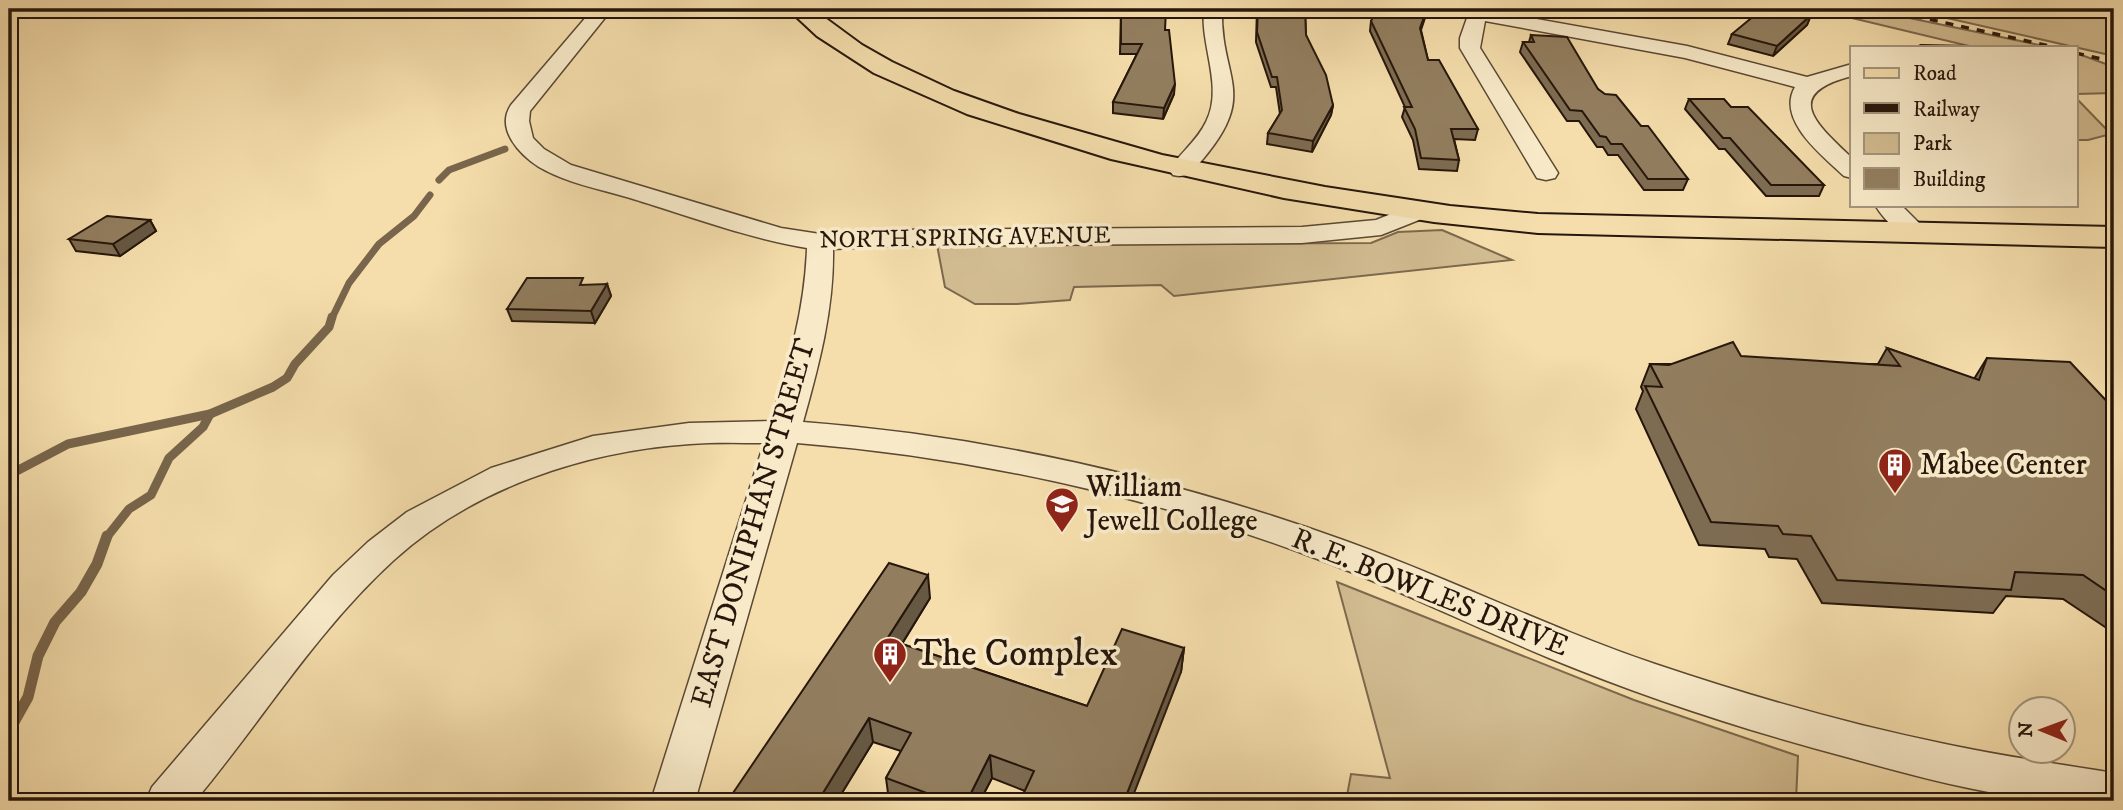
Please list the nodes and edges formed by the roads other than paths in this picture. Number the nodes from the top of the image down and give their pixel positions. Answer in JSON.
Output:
{"nodes":[{"id":1,"x":603,"y":9,"type":"edge"},
{"id":2,"x":799,"y":9,"type":"edge"},
{"id":3,"x":1213,"y":9,"type":"edge"},
{"id":4,"x":1451,"y":9,"type":"edge"},
{"id":5,"x":1478,"y":14,"type":"junction"},
{"id":6,"x":1850,"y":70,"type":"edge"},
{"id":7,"x":1808,"y":84,"type":"junction"},
{"id":8,"x":1850,"y":169,"type":"edge"},
{"id":9,"x":1181,"y":170,"type":"junction"},
{"id":10,"x":1546,"y":173,"type":"dead end"},
{"id":11,"x":1888,"y":206,"type":"edge"},
{"id":12,"x":1420,"y":211,"type":"junction"},
{"id":13,"x":1914,"y":231,"type":"junction"},
{"id":14,"x":2114,"y":237,"type":"edge"},
{"id":15,"x":820,"y":242,"type":"junction"},
{"id":16,"x":783,"y":432,"type":"junction"},
{"id":17,"x":2114,"y":793,"type":"edge"},
{"id":18,"x":168,"y":801,"type":"edge"},
{"id":19,"x":673,"y":801,"type":"edge"}],
"edges":[{"from":1,"to":15,"type":"street","name":"NORTH SPRING AVENUE"},
{"from":2,"to":9,"type":"main road"},
{"from":3,"to":9,"type":"street"},
{"from":4,"to":5,"type":"street"},
{"from":5,"to":7,"type":"street"},
{"from":5,"to":10,"type":"street"},
{"from":6,"to":7,"type":"street"},
{"from":7,"to":8,"type":"street"},
{"from":9,"to":12,"type":"main road"},
{"from":11,"to":13,"type":"street"},
{"from":12,"to":13,"type":"main road"},
{"from":12,"to":15,"type":"street","name":"NORTH SPRING AVENUE"},
{"from":13,"to":14,"type":"main road"},
{"from":15,"to":16,"type":"street","name":"EAST DONIPHAN STREET"},
{"from":16,"to":17,"type":"street","name":"R. E. BOWLES DRIVE"},
{"from":16,"to":18,"type":"street","name":"R. E. BOWLES DRIVE"},
{"from":16,"to":19,"type":"street","name":"EAST DONIPHAN STREET"}]}
